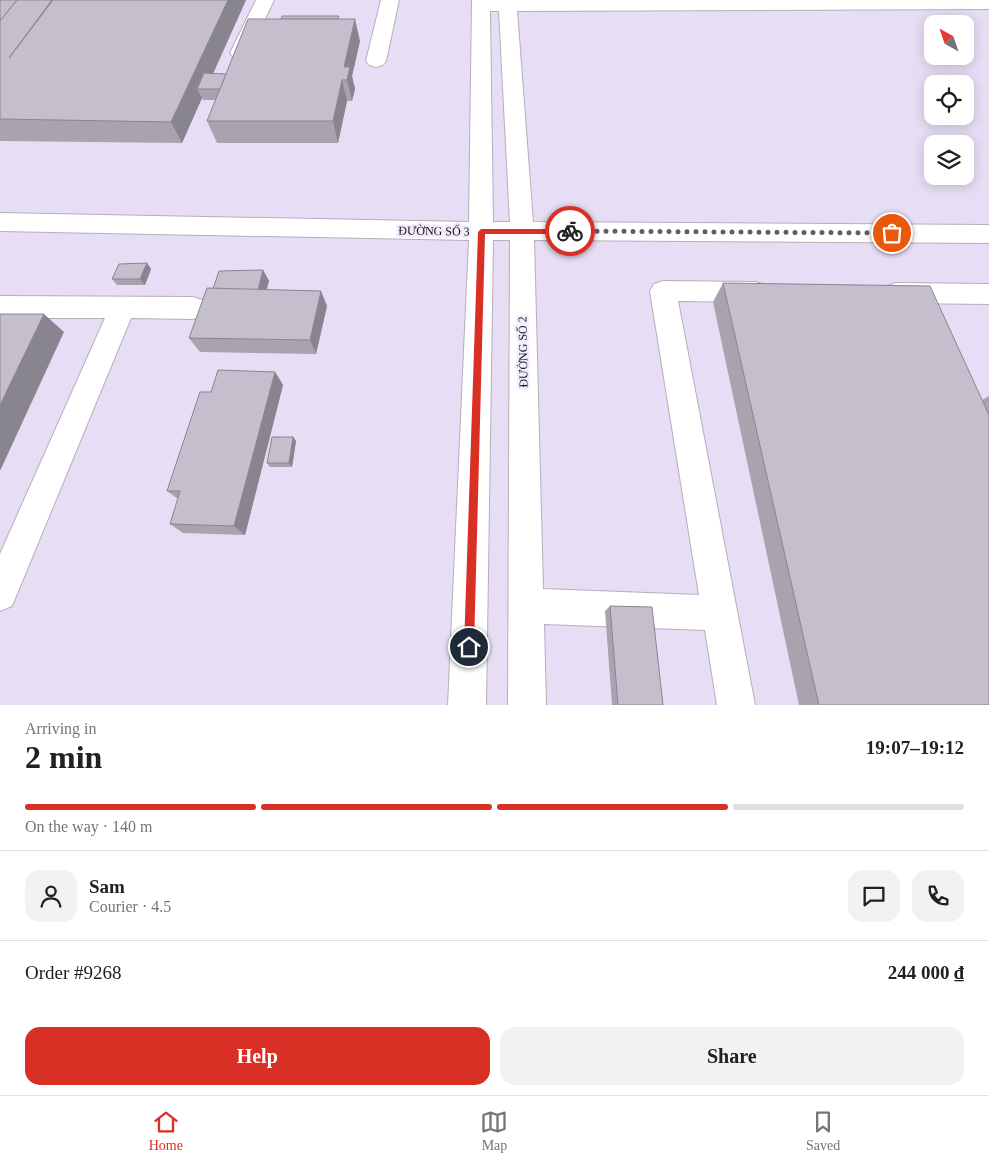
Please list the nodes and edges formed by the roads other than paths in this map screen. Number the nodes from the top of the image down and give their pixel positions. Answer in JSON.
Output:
{"nodes":[{"id":1,"x":265,"y":0,"type":"edge"},
{"id":2,"x":390,"y":0,"type":"edge"},
{"id":3,"x":494,"y":3,"type":"edge"},
{"id":4,"x":989,"y":4,"type":"edge"},
{"id":5,"x":376,"y":61,"type":"dead end"},
{"id":6,"x":234,"y":66,"type":"edge"},
{"id":7,"x":0,"y":222,"type":"edge"},
{"id":8,"x":522,"y":231,"type":"junction"},
{"id":9,"x":481,"y":232,"type":"junction"},
{"id":10,"x":989,"y":234,"type":"edge"},
{"id":11,"x":782,"y":292,"type":"edge"},
{"id":12,"x":870,"y":293,"type":"edge"},
{"id":13,"x":989,"y":294,"type":"edge"},
{"id":14,"x":0,"y":307,"type":"edge"},
{"id":15,"x":193,"y":308,"type":"dead end"},
{"id":16,"x":122,"y":309,"type":"junction"},
{"id":17,"x":0,"y":594,"type":"edge"},
{"id":18,"x":526,"y":606,"type":"junction"},
{"id":19,"x":720,"y":613,"type":"junction"},
{"id":20,"x":468,"y":705,"type":"edge"},
{"id":21,"x":528,"y":705,"type":"edge"},
{"id":22,"x":736,"y":705,"type":"edge"}],
"edges":[{"from":1,"to":6,"type":"street"},
{"from":2,"to":5,"type":"street"},
{"from":3,"to":4,"type":"street"},
{"from":3,"to":8,"type":"street","name":"ĐƯỜNG SỐ 2"},
{"from":3,"to":9,"type":"street"},
{"from":7,"to":9,"type":"street","name":"ĐƯỜNG SỐ 3"},
{"from":8,"to":9,"type":"street","name":"ĐƯỜNG SỐ 3"},
{"from":8,"to":10,"type":"street","name":"ĐƯỜNG SỐ 3"},
{"from":8,"to":18,"type":"street","name":"ĐƯỜNG SỐ 2"},
{"from":9,"to":20,"type":"street"},
{"from":11,"to":19,"type":"street"},
{"from":12,"to":13,"type":"street"},
{"from":14,"to":16,"type":"street"},
{"from":15,"to":16,"type":"street"},
{"from":16,"to":17,"type":"street"},
{"from":18,"to":19,"type":"street"},
{"from":18,"to":21,"type":"street","name":"ĐƯỜNG SỐ 2"},
{"from":19,"to":22,"type":"street"}]}
